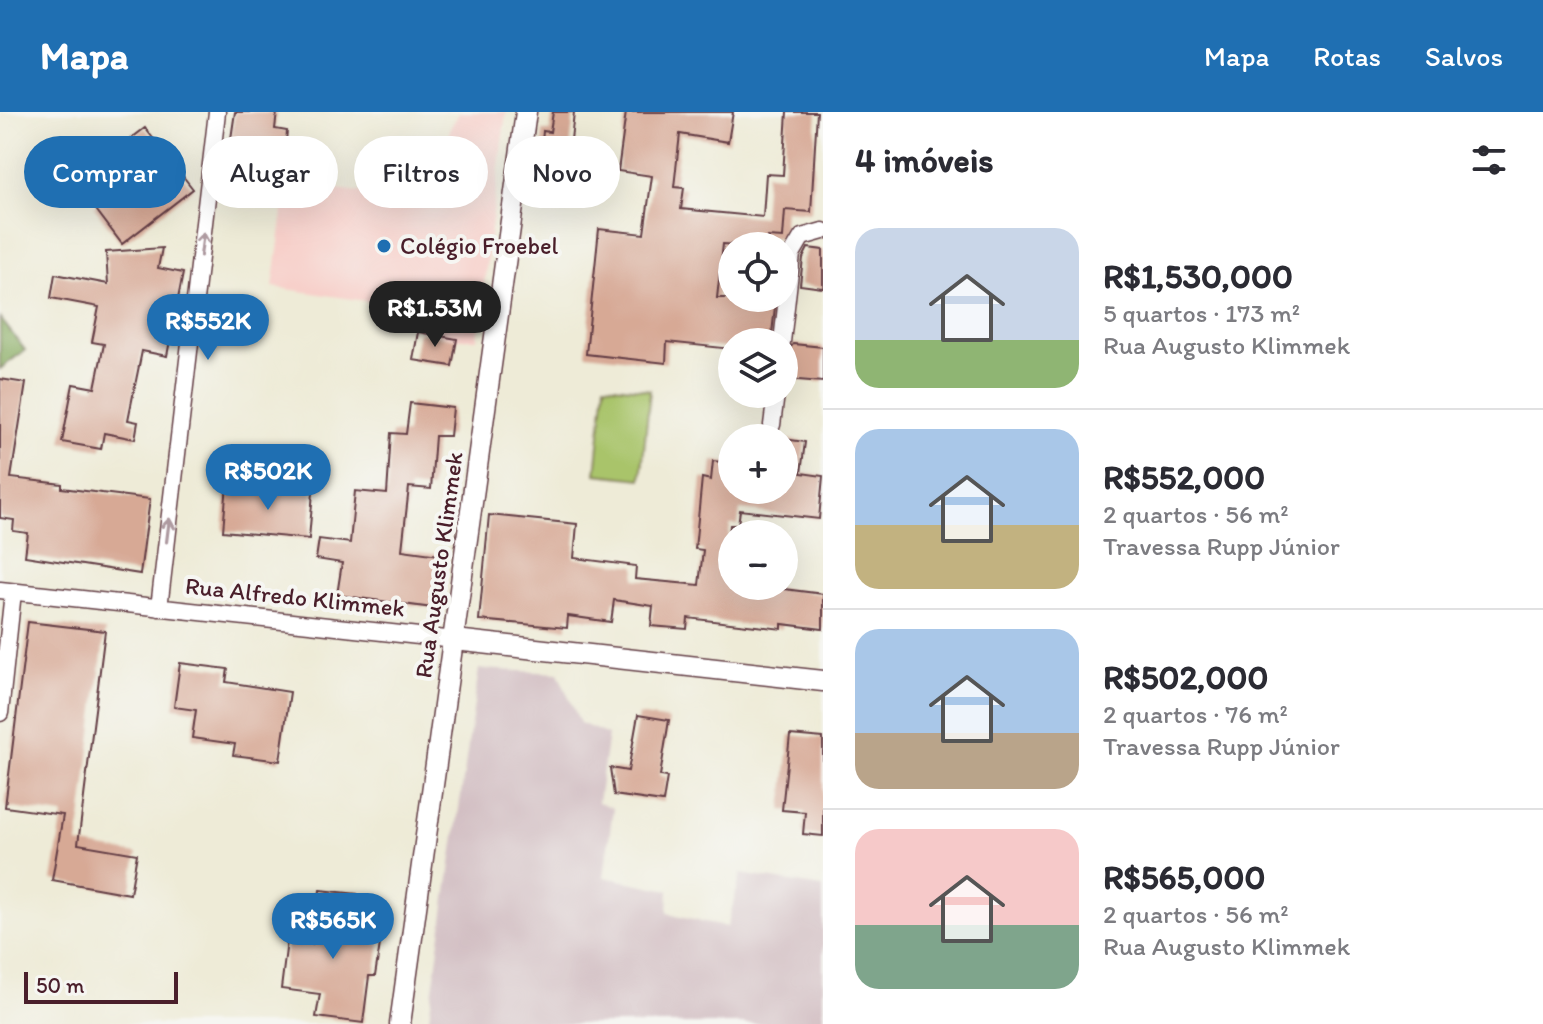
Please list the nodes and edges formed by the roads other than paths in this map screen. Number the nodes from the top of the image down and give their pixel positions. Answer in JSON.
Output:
{"nodes":[{"id":1,"x":217,"y":112,"type":"edge"},
{"id":2,"x":526,"y":112,"type":"edge"},
{"id":3,"x":823,"y":231,"type":"edge"},
{"id":4,"x":784,"y":328,"type":"edge"},
{"id":5,"x":6,"y":591,"type":"edge"},
{"id":6,"x":159,"y":608,"type":"junction"},
{"id":7,"x":455,"y":640,"type":"junction"},
{"id":8,"x":823,"y":681,"type":"edge"},
{"id":9,"x":0,"y":713,"type":"edge"},
{"id":10,"x":400,"y":1024,"type":"edge"}],
"edges":[{"from":6,"to":1,"type":"street","one_way":true},
{"from":2,"to":7,"type":"street","name":"Rua Augusto Klimmek"},
{"from":3,"to":4,"type":"street"},
{"from":5,"to":6,"type":"street","name":"Rua Alfredo Klimmek"},
{"from":5,"to":9,"type":"street"},
{"from":6,"to":7,"type":"street","name":"Rua Alfredo Klimmek"},
{"from":7,"to":8,"type":"street","name":"Rua Alfredo Klimmek"},
{"from":7,"to":10,"type":"street","name":"Rua Augusto Klimmek"}]}
